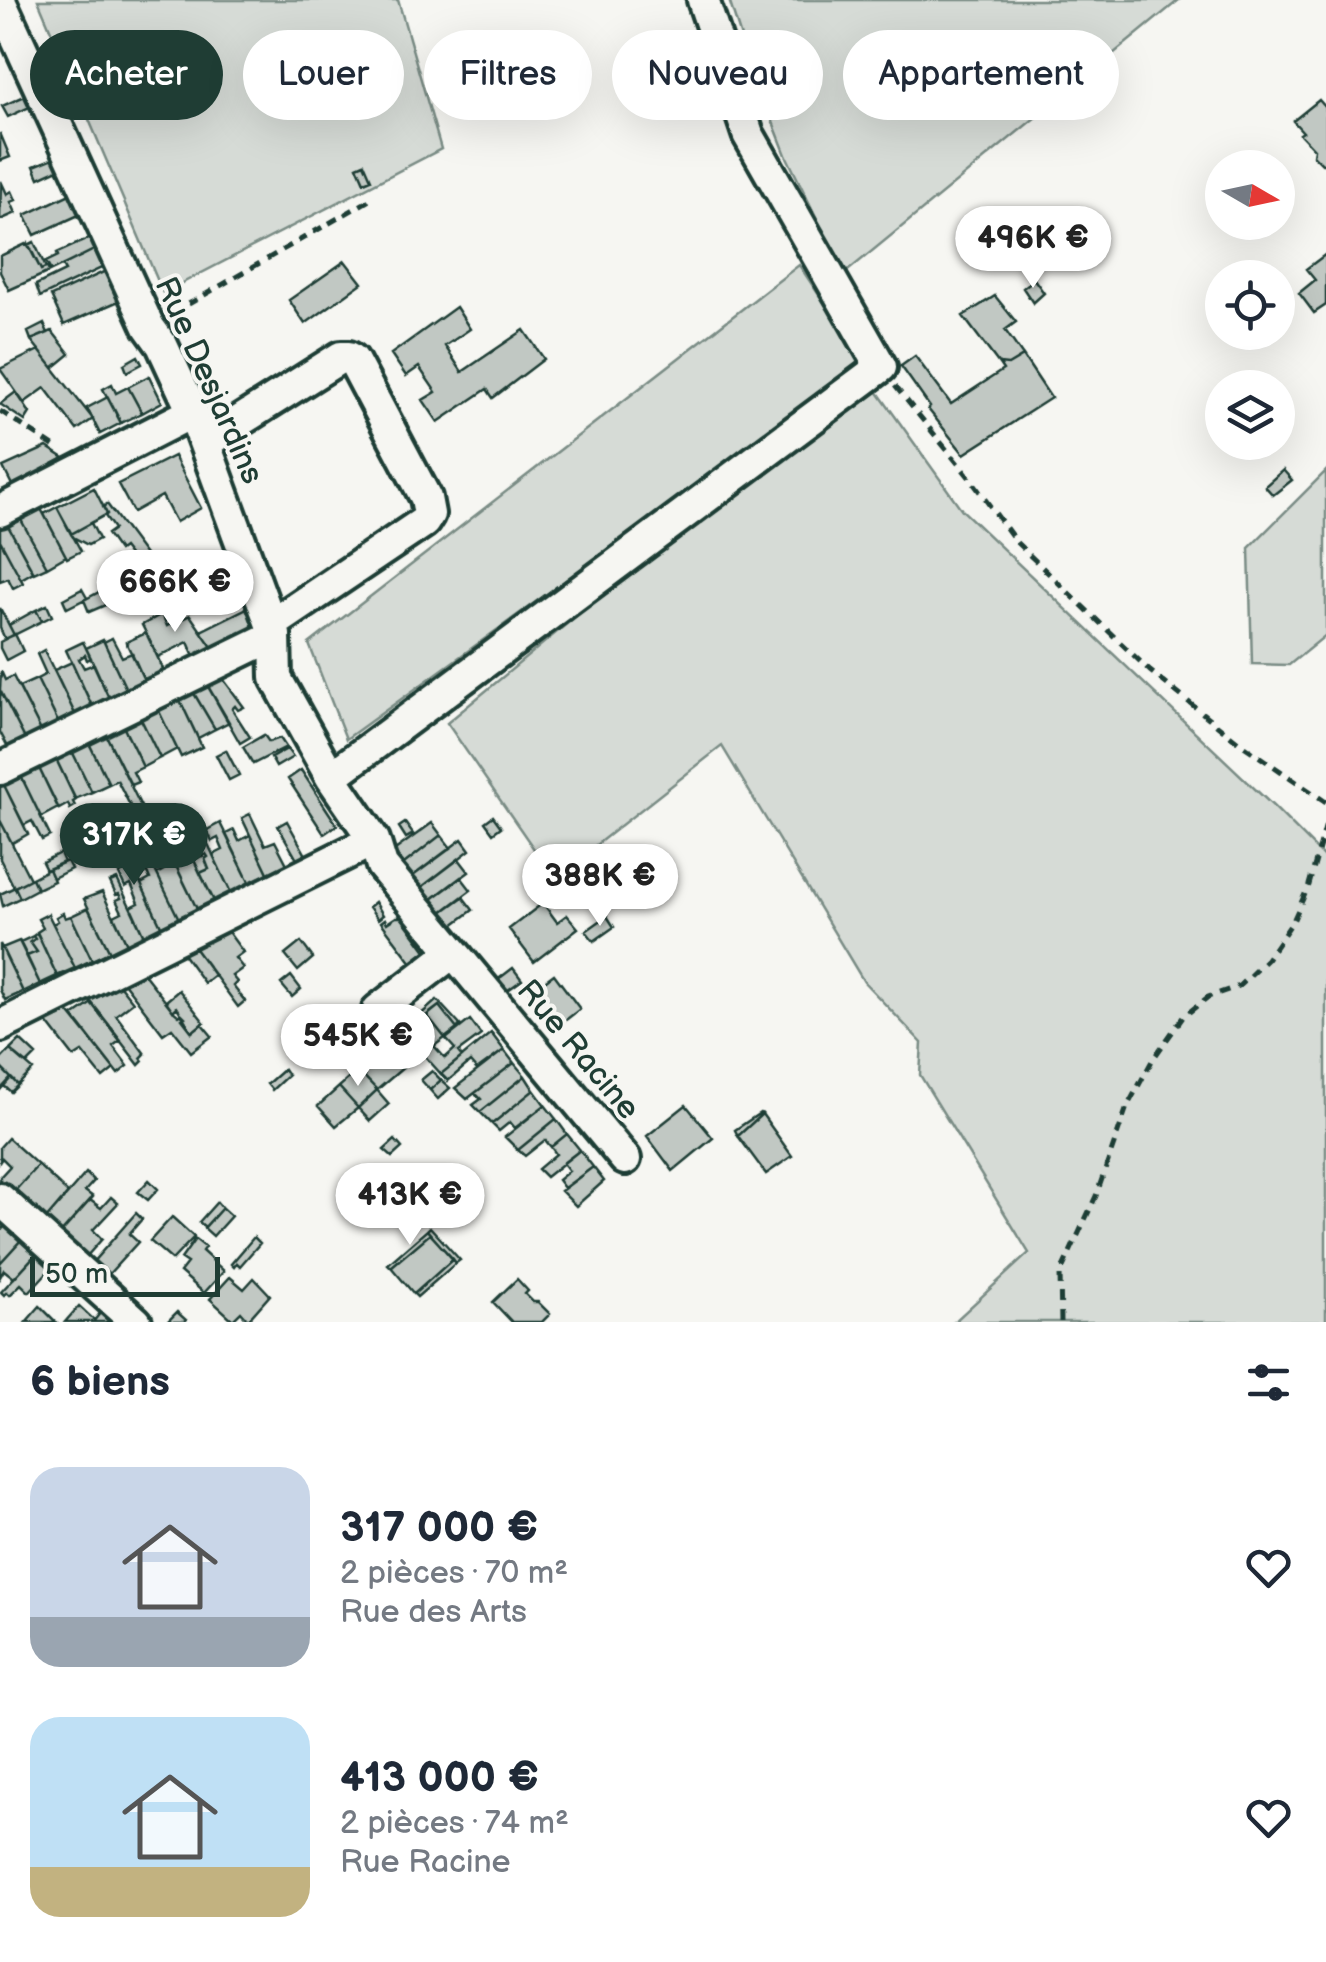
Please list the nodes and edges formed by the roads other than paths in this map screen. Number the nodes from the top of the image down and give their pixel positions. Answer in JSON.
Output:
{"nodes":[{"id":1,"x":0,"y":0,"type":"edge"},
{"id":2,"x":704,"y":0,"type":"edge"},
{"id":3,"x":194,"y":412,"type":"junction"},
{"id":4,"x":205,"y":444,"type":"junction"},
{"id":5,"x":0,"y":511,"type":"edge"},
{"id":6,"x":273,"y":630,"type":"junction"},
{"id":7,"x":0,"y":770,"type":"edge"},
{"id":8,"x":331,"y":778,"type":"junction"},
{"id":9,"x":374,"y":840,"type":"junction"},
{"id":10,"x":452,"y":953,"type":"junction"},
{"id":11,"x":378,"y":1010,"type":"dead end"},
{"id":12,"x":2,"y":1027,"type":"edge"},
{"id":13,"x":626,"y":1159,"type":"dead end"},
{"id":14,"x":0,"y":1199,"type":"edge"},
{"id":15,"x":136,"y":1322,"type":"edge"}],
"edges":[{"from":1,"to":3,"type":"street","name":"Rue Desjardins"},
{"from":2,"to":8,"type":"street"},
{"from":3,"to":4,"type":"street","name":"Rue Desjardins"},
{"from":3,"to":5,"type":"street"},
{"from":4,"to":6,"type":"street","name":"Rue Desjardins"},
{"from":4,"to":6,"type":"street"},
{"from":6,"to":7,"type":"street"},
{"from":6,"to":8,"type":"street","name":"Rue Desjardins"},
{"from":8,"to":9,"type":"street","name":"Rue Desjardins"},
{"from":9,"to":10,"type":"street","name":"Rue Racine"},
{"from":9,"to":12,"type":"street"},
{"from":10,"to":11,"type":"street"},
{"from":10,"to":13,"type":"street","name":"Rue Racine"},
{"from":14,"to":15,"type":"street"}]}
